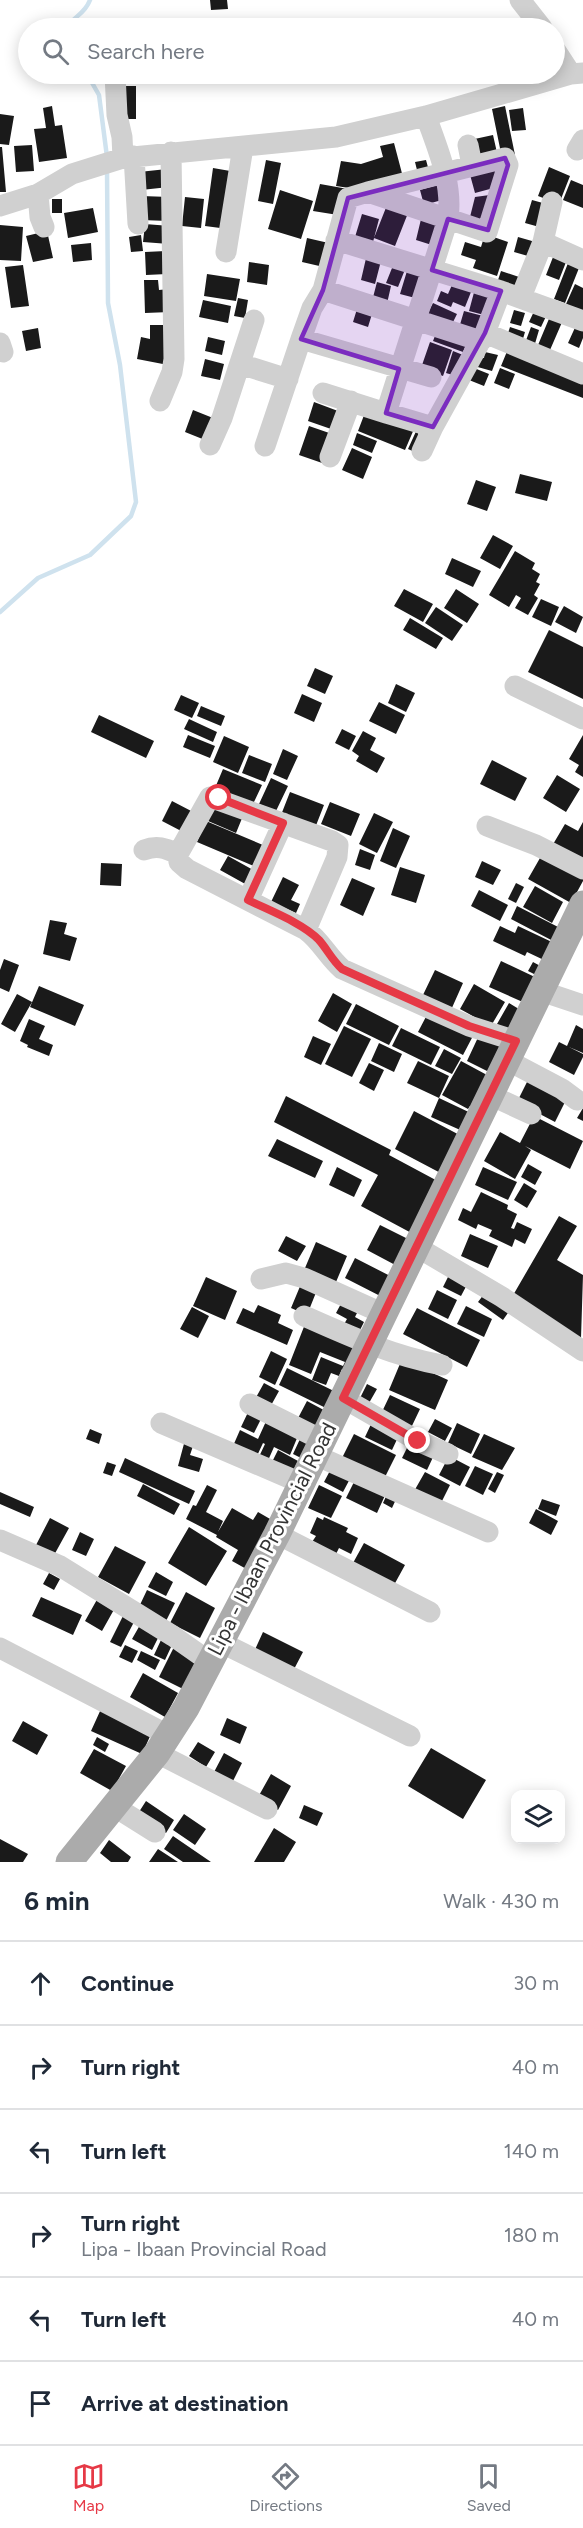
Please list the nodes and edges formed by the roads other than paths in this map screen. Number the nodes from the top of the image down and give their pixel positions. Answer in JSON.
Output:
{"nodes":[{"id":1,"x":520,"y":0,"type":"edge"},
{"id":2,"x":534,"y":18,"type":"edge"},
{"id":3,"x":565,"y":60,"type":"edge"},
{"id":4,"x":577,"y":74,"type":"edge"},
{"id":5,"x":115,"y":84,"type":"edge"},
{"id":6,"x":541,"y":84,"type":"edge"},
{"id":7,"x":426,"y":116,"type":"junction"},
{"id":8,"x":243,"y":147,"type":"junction"},
{"id":9,"x":171,"y":152,"type":"junction"},
{"id":10,"x":118,"y":160,"type":"junction"},
{"id":11,"x":445,"y":172,"type":"junction"},
{"id":12,"x":368,"y":192,"type":"junction"},
{"id":13,"x":38,"y":194,"type":"junction"},
{"id":14,"x":552,"y":202,"type":"dead end"},
{"id":15,"x":0,"y":206,"type":"edge"},
{"id":16,"x":448,"y":219,"type":"junction"},
{"id":17,"x":138,"y":224,"type":"dead end"},
{"id":18,"x":44,"y":227,"type":"dead end"},
{"id":19,"x":336,"y":240,"type":"junction"},
{"id":20,"x":543,"y":242,"type":"junction"},
{"id":21,"x":226,"y":252,"type":"dead end"},
{"id":22,"x":583,"y":260,"type":"edge"},
{"id":23,"x":432,"y":270,"type":"junction"},
{"id":24,"x":323,"y":290,"type":"junction"},
{"id":25,"x":501,"y":291,"type":"junction"},
{"id":26,"x":521,"y":297,"type":"junction"},
{"id":27,"x":414,"y":319,"type":"junction"},
{"id":28,"x":254,"y":320,"type":"dead end"},
{"id":29,"x":583,"y":321,"type":"edge"},
{"id":30,"x":483,"y":337,"type":"junction"},
{"id":31,"x":301,"y":339,"type":"junction"},
{"id":32,"x":240,"y":364,"type":"junction"},
{"id":33,"x":399,"y":369,"type":"junction"},
{"id":34,"x":583,"y":375,"type":"edge"},
{"id":35,"x":431,"y":377,"type":"dead end"},
{"id":36,"x":288,"y":379,"type":"junction"},
{"id":37,"x":323,"y":393,"type":"dead end"},
{"id":38,"x":160,"y":401,"type":"dead end"},
{"id":39,"x":351,"y":401,"type":"junction"},
{"id":40,"x":386,"y":413,"type":"junction"},
{"id":41,"x":433,"y":428,"type":"junction"},
{"id":42,"x":210,"y":445,"type":"dead end"},
{"id":43,"x":265,"y":446,"type":"dead end"},
{"id":44,"x":422,"y":451,"type":"dead end"},
{"id":45,"x":330,"y":457,"type":"dead end"},
{"id":46,"x":515,"y":686,"type":"dead end"},
{"id":47,"x":583,"y":720,"type":"edge"},
{"id":48,"x":283,"y":823,"type":"junction"},
{"id":49,"x":487,"y":826,"type":"dead end"},
{"id":50,"x":144,"y":850,"type":"dead end"},
{"id":51,"x":178,"y":854,"type":"junction"},
{"id":52,"x":583,"y":869,"type":"edge"},
{"id":53,"x":248,"y":900,"type":"junction"},
{"id":54,"x":583,"y":904,"type":"edge"},
{"id":55,"x":306,"y":930,"type":"junction"},
{"id":56,"x":541,"y":991,"type":"junction"},
{"id":57,"x":583,"y":1005,"type":"edge"},
{"id":58,"x":512,"y":1051,"type":"junction"},
{"id":59,"x":490,"y":1095,"type":"junction"},
{"id":60,"x":577,"y":1100,"type":"dead end"},
{"id":61,"x":531,"y":1114,"type":"dead end"},
{"id":62,"x":417,"y":1247,"type":"junction"},
{"id":63,"x":261,"y":1280,"type":"dead end"},
{"id":64,"x":384,"y":1314,"type":"junction"},
{"id":65,"x":304,"y":1316,"type":"dead end"},
{"id":66,"x":369,"y":1344,"type":"junction"},
{"id":67,"x":583,"y":1351,"type":"edge"},
{"id":68,"x":442,"y":1365,"type":"dead end"},
{"id":69,"x":343,"y":1398,"type":"junction"},
{"id":70,"x":250,"y":1404,"type":"dead end"},
{"id":71,"x":160,"y":1423,"type":"dead end"},
{"id":72,"x":318,"y":1447,"type":"junction"},
{"id":73,"x":448,"y":1454,"type":"dead end"},
{"id":74,"x":301,"y":1483,"type":"junction"},
{"id":75,"x":488,"y":1532,"type":"dead end"},
{"id":76,"x":277,"y":1534,"type":"junction"},
{"id":77,"x":0,"y":1540,"type":"edge"},
{"id":78,"x":430,"y":1612,"type":"dead end"},
{"id":79,"x":0,"y":1648,"type":"edge"},
{"id":80,"x":215,"y":1652,"type":"junction"},
{"id":81,"x":410,"y":1736,"type":"dead end"},
{"id":82,"x":163,"y":1744,"type":"junction"},
{"id":83,"x":112,"y":1806,"type":"junction"},
{"id":84,"x":267,"y":1809,"type":"dead end"},
{"id":85,"x":155,"y":1832,"type":"dead end"},
{"id":86,"x":69,"y":1862,"type":"edge"}],
"edges":[{"from":1,"to":2,"type":"street"},
{"from":3,"to":4,"type":"street"},
{"from":5,"to":10,"type":"street"},
{"from":6,"to":7,"type":"street"},
{"from":7,"to":8,"type":"street"},
{"from":7,"to":11,"type":"street"},
{"from":8,"to":9,"type":"street"},
{"from":8,"to":21,"type":"street"},
{"from":9,"to":10,"type":"street"},
{"from":9,"to":38,"type":"street"},
{"from":10,"to":13,"type":"street"},
{"from":10,"to":17,"type":"street"},
{"from":11,"to":12,"type":"street"},
{"from":11,"to":16,"type":"street"},
{"from":11,"to":16,"type":"street"},
{"from":12,"to":16,"type":"street"},
{"from":12,"to":19,"type":"street"},
{"from":13,"to":15,"type":"street"},
{"from":13,"to":18,"type":"street"},
{"from":14,"to":20,"type":"street"},
{"from":16,"to":23,"type":"street"},
{"from":19,"to":23,"type":"street"},
{"from":19,"to":24,"type":"street"},
{"from":20,"to":22,"type":"street"},
{"from":20,"to":26,"type":"street"},
{"from":23,"to":25,"type":"street"},
{"from":23,"to":27,"type":"street"},
{"from":24,"to":27,"type":"street"},
{"from":24,"to":31,"type":"street"},
{"from":25,"to":26,"type":"street"},
{"from":25,"to":30,"type":"street"},
{"from":26,"to":29,"type":"street"},
{"from":27,"to":30,"type":"street"},
{"from":27,"to":33,"type":"street"},
{"from":28,"to":32,"type":"street"},
{"from":30,"to":34,"type":"street"},
{"from":30,"to":41,"type":"street"},
{"from":31,"to":33,"type":"street"},
{"from":31,"to":36,"type":"street"},
{"from":32,"to":36,"type":"street"},
{"from":32,"to":42,"type":"street"},
{"from":33,"to":35,"type":"street"},
{"from":33,"to":40,"type":"street"},
{"from":36,"to":43,"type":"street"},
{"from":37,"to":39,"type":"street"},
{"from":39,"to":40,"type":"street"},
{"from":39,"to":45,"type":"street"},
{"from":40,"to":41,"type":"street"},
{"from":41,"to":44,"type":"street"},
{"from":46,"to":47,"type":"street"},
{"from":48,"to":51,"type":"street"},
{"from":48,"to":53,"type":"street"},
{"from":48,"to":55,"type":"street"},
{"from":49,"to":52,"type":"street"},
{"from":50,"to":51,"type":"street"},
{"from":51,"to":53,"type":"street"},
{"from":53,"to":55,"type":"street"},
{"from":54,"to":56,"type":"main road","name":"Lipa - Ibaan Provincial Road"},
{"from":55,"to":58,"type":"street"},
{"from":56,"to":57,"type":"street"},
{"from":56,"to":58,"type":"main road","name":"Lipa - Ibaan Provincial Road"},
{"from":58,"to":59,"type":"main road","name":"Lipa - Ibaan Provincial Road"},
{"from":58,"to":60,"type":"street"},
{"from":59,"to":61,"type":"street"},
{"from":59,"to":62,"type":"main road","name":"Lipa - Ibaan Provincial Road"},
{"from":62,"to":64,"type":"main road","name":"Lipa - Ibaan Provincial Road"},
{"from":62,"to":67,"type":"street"},
{"from":63,"to":64,"type":"street"},
{"from":64,"to":66,"type":"main road","name":"Lipa - Ibaan Provincial Road"},
{"from":65,"to":66,"type":"street"},
{"from":66,"to":68,"type":"street"},
{"from":66,"to":69,"type":"main road","name":"Lipa - Ibaan Provincial Road"},
{"from":69,"to":72,"type":"main road","name":"Lipa - Ibaan Provincial Road"},
{"from":69,"to":73,"type":"street"},
{"from":70,"to":72,"type":"street"},
{"from":71,"to":74,"type":"street"},
{"from":72,"to":74,"type":"main road","name":"Lipa - Ibaan Provincial Road"},
{"from":72,"to":75,"type":"street"},
{"from":74,"to":76,"type":"main road","name":"Lipa - Ibaan Provincial Road"},
{"from":76,"to":78,"type":"street"},
{"from":76,"to":80,"type":"main road","name":"Lipa - Ibaan Provincial Road"},
{"from":77,"to":80,"type":"street"},
{"from":79,"to":82,"type":"street"},
{"from":80,"to":81,"type":"street"},
{"from":80,"to":82,"type":"main road","name":"Lipa - Ibaan Provincial Road"},
{"from":82,"to":83,"type":"main road","name":"Lipa - Ibaan Provincial Road"},
{"from":82,"to":84,"type":"street"},
{"from":83,"to":85,"type":"street"},
{"from":83,"to":86,"type":"main road","name":"Lipa - Ibaan Provincial Road"}]}
